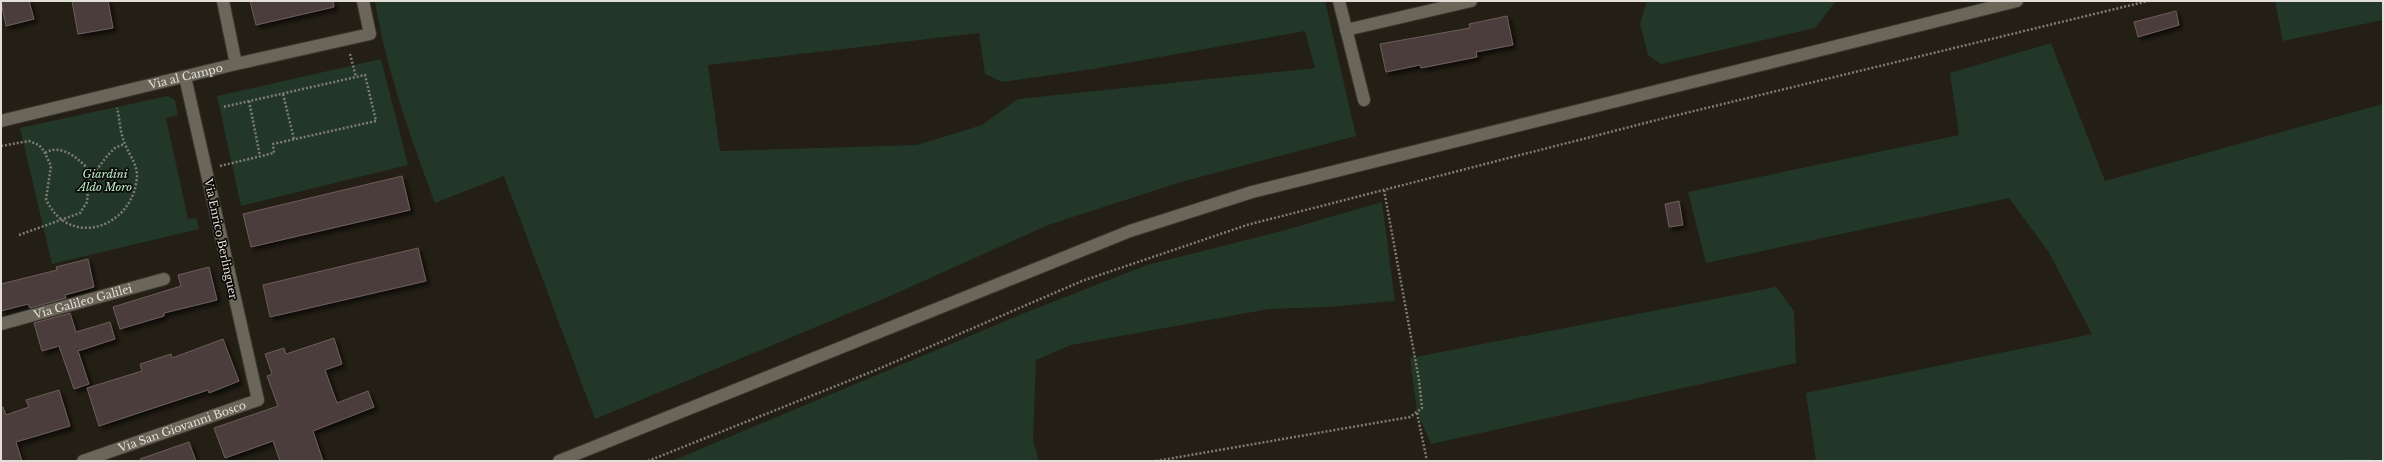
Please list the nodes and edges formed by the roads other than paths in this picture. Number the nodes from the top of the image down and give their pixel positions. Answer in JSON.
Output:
{"nodes":[{"id":1,"x":223,"y":1,"type":"edge"},
{"id":2,"x":363,"y":1,"type":"edge"},
{"id":3,"x":1339,"y":1,"type":"edge"},
{"id":4,"x":1471,"y":1,"type":"edge"},
{"id":5,"x":2017,"y":1,"type":"edge"},
{"id":6,"x":1346,"y":30,"type":"junction"},
{"id":7,"x":236,"y":64,"type":"junction"},
{"id":8,"x":185,"y":77,"type":"junction"},
{"id":9,"x":1364,"y":100,"type":"dead end"},
{"id":10,"x":1,"y":121,"type":"edge"},
{"id":11,"x":164,"y":279,"type":"dead end"},
{"id":12,"x":1,"y":324,"type":"edge"},
{"id":13,"x":258,"y":400,"type":"joint"},
{"id":14,"x":83,"y":461,"type":"edge"},
{"id":15,"x":559,"y":461,"type":"edge"}],
"edges":[{"from":1,"to":7,"type":"street"},
{"from":2,"to":7,"type":"street","name":"Via al Campo"},
{"from":3,"to":6,"type":"street"},
{"from":4,"to":6,"type":"street"},
{"from":5,"to":15,"type":"street"},
{"from":6,"to":9,"type":"street"},
{"from":7,"to":8,"type":"street","name":"Via al Campo"},
{"from":8,"to":10,"type":"street","name":"Via al Campo"},
{"from":8,"to":13,"type":"street","name":"Via Enrico Berlinguer"},
{"from":11,"to":12,"type":"street","name":"Via Galileo Galilei"},
{"from":13,"to":14,"type":"street","name":"Via San Giovanni Bosco"}]}
